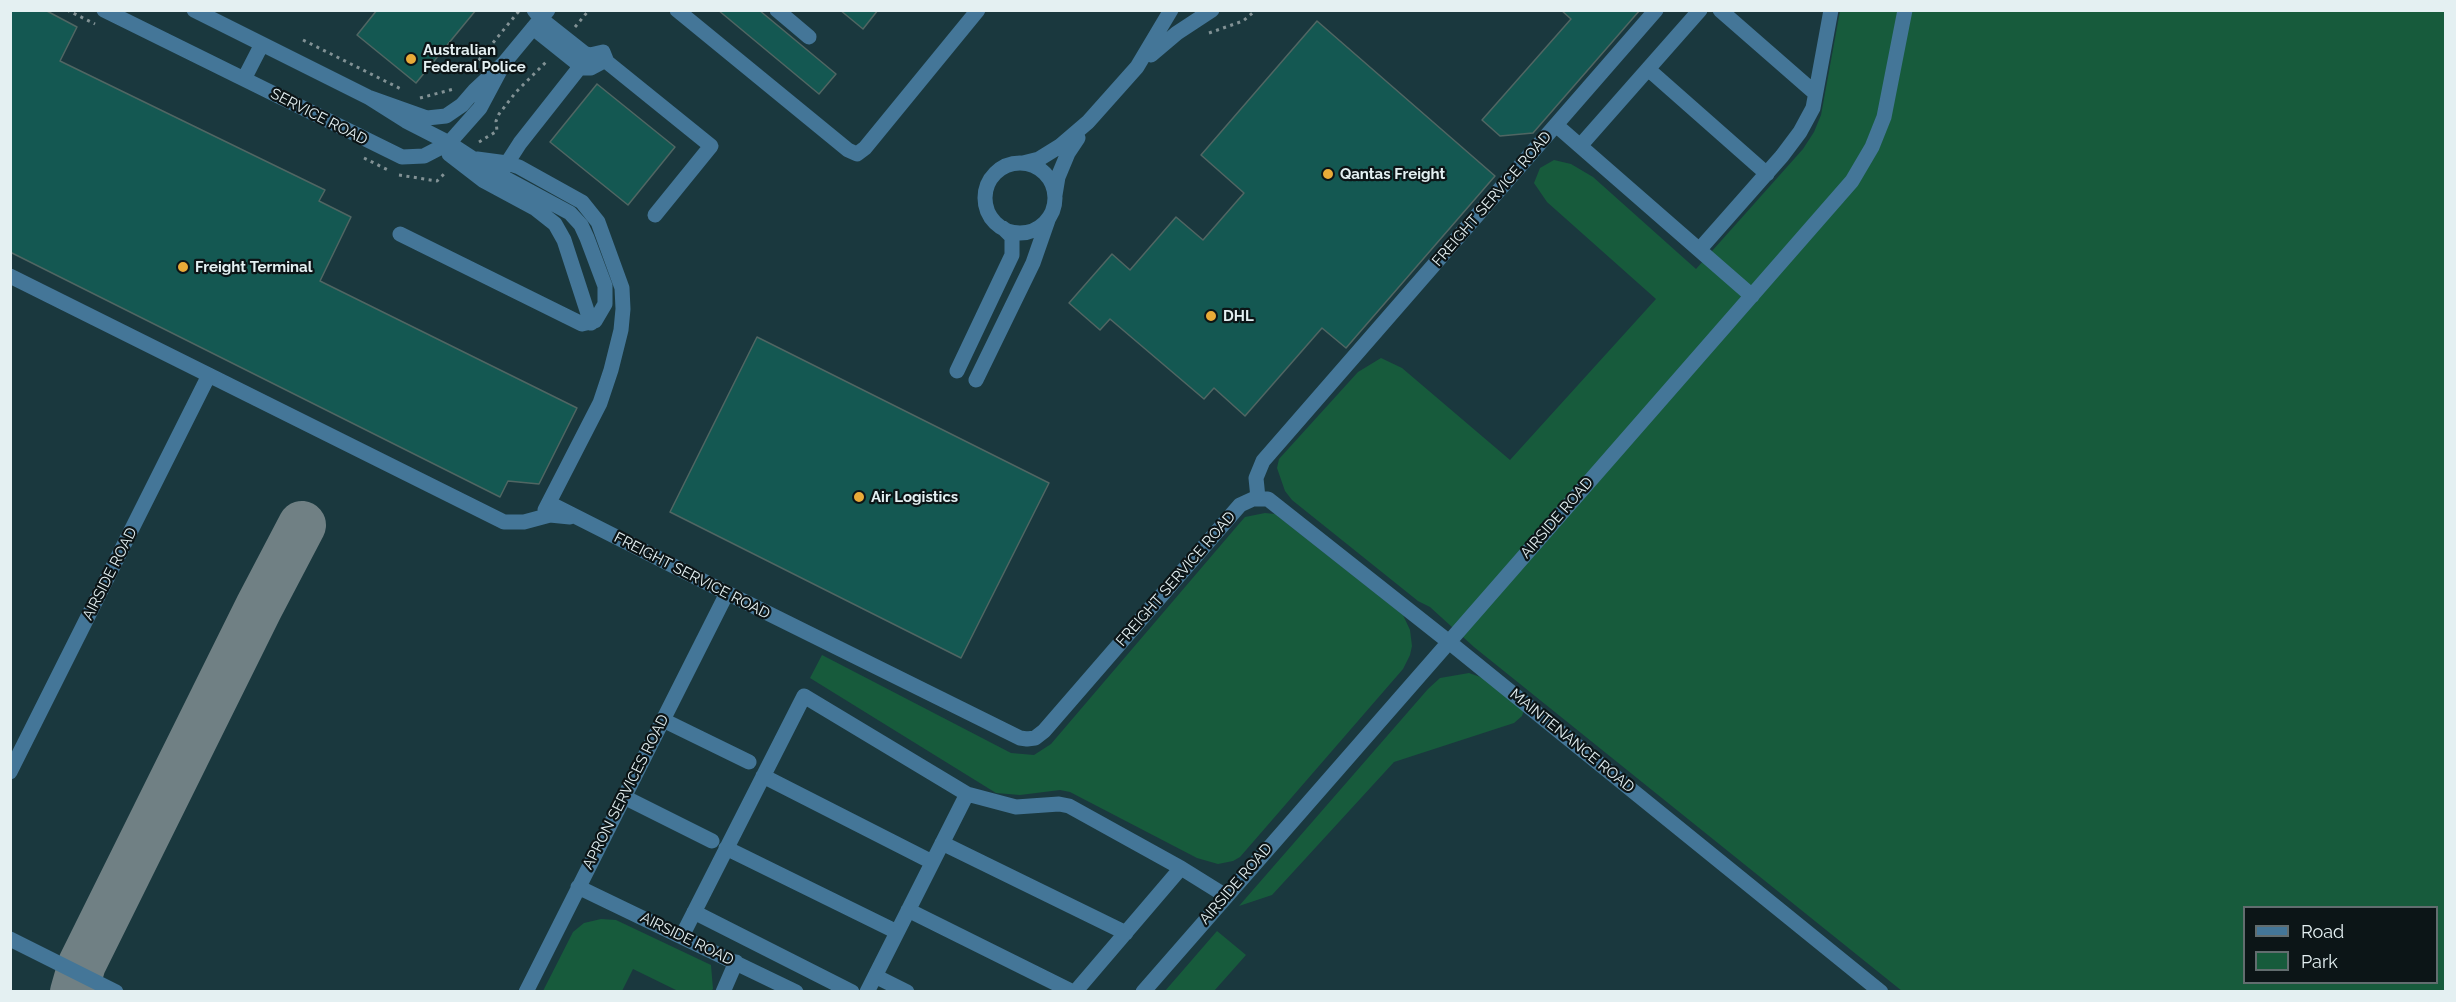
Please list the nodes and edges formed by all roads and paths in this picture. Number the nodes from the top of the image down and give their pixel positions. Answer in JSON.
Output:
{"nodes":[{"id":1,"x":104,"y":10,"type":"edge"},
{"id":2,"x":194,"y":10,"type":"edge"},
{"id":3,"x":519,"y":10,"type":"edge"},
{"id":4,"x":589,"y":10,"type":"edge"},
{"id":5,"x":677,"y":10,"type":"edge"},
{"id":6,"x":777,"y":10,"type":"edge"},
{"id":7,"x":978,"y":10,"type":"edge"},
{"id":8,"x":1171,"y":10,"type":"edge"},
{"id":9,"x":1212,"y":10,"type":"edge"},
{"id":10,"x":1656,"y":10,"type":"edge"},
{"id":11,"x":1700,"y":10,"type":"edge"},
{"id":12,"x":1719,"y":10,"type":"edge"},
{"id":13,"x":1831,"y":10,"type":"edge"},
{"id":14,"x":1905,"y":10,"type":"edge"},
{"id":15,"x":539,"y":17,"type":"edge"},
{"id":16,"x":809,"y":37,"type":"dead end"},
{"id":17,"x":303,"y":40,"type":"dead end"},
{"id":18,"x":261,"y":44,"type":"junction"},
{"id":19,"x":562,"y":44,"type":"junction"},
{"id":20,"x":604,"y":56,"type":"junction"},
{"id":21,"x":504,"y":63,"type":"junction"},
{"id":22,"x":580,"y":67,"type":"junction"},
{"id":23,"x":1137,"y":67,"type":"junction"},
{"id":24,"x":1648,"y":69,"type":"junction"},
{"id":25,"x":471,"y":71,"type":"dead end"},
{"id":26,"x":244,"y":79,"type":"junction"},
{"id":27,"x":457,"y":88,"type":"dead end"},
{"id":28,"x":410,"y":93,"type":"dead end"},
{"id":29,"x":1815,"y":93,"type":"junction"},
{"id":30,"x":368,"y":97,"type":"junction"},
{"id":31,"x":419,"y":98,"type":"dead end"},
{"id":32,"x":1088,"y":122,"type":"junction"},
{"id":33,"x":1556,"y":125,"type":"junction"},
{"id":34,"x":449,"y":143,"type":"junction"},
{"id":35,"x":1580,"y":146,"type":"junction"},
{"id":36,"x":431,"y":154,"type":"junction"},
{"id":37,"x":469,"y":155,"type":"junction"},
{"id":38,"x":1023,"y":163,"type":"junction"},
{"id":39,"x":1767,"y":174,"type":"junction"},
{"id":40,"x":500,"y":175,"type":"junction"},
{"id":41,"x":1055,"y":196,"type":"junction"},
{"id":42,"x":655,"y":215,"type":"dead end"},
{"id":43,"x":1049,"y":217,"type":"junction"},
{"id":44,"x":1003,"y":228,"type":"junction"},
{"id":45,"x":400,"y":234,"type":"dead end"},
{"id":46,"x":1699,"y":250,"type":"junction"},
{"id":47,"x":10,"y":276,"type":"edge"},
{"id":48,"x":1752,"y":296,"type":"junction"},
{"id":49,"x":591,"y":323,"type":"junction"},
{"id":50,"x":957,"y":371,"type":"dead end"},
{"id":51,"x":209,"y":375,"type":"junction"},
{"id":52,"x":976,"y":380,"type":"dead end"},
{"id":53,"x":1258,"y":498,"type":"junction"},
{"id":54,"x":549,"y":503,"type":"junction"},
{"id":55,"x":541,"y":518,"type":"junction"},
{"id":56,"x":576,"y":518,"type":"junction"},
{"id":57,"x":727,"y":593,"type":"junction"},
{"id":58,"x":1449,"y":642,"type":"junction"},
{"id":59,"x":663,"y":720,"type":"junction"},
{"id":60,"x":749,"y":762,"type":"dead end"},
{"id":61,"x":10,"y":772,"type":"edge"},
{"id":62,"x":763,"y":776,"type":"junction"},
{"id":63,"x":967,"y":794,"type":"junction"},
{"id":64,"x":624,"y":797,"type":"junction"},
{"id":65,"x":712,"y":841,"type":"dead end"},
{"id":66,"x":942,"y":843,"type":"junction"},
{"id":67,"x":726,"y":848,"type":"junction"},
{"id":68,"x":932,"y":862,"type":"junction"},
{"id":69,"x":1181,"y":867,"type":"junction"},
{"id":70,"x":578,"y":886,"type":"junction"},
{"id":71,"x":1226,"y":896,"type":"junction"},
{"id":72,"x":908,"y":910,"type":"junction"},
{"id":73,"x":694,"y":912,"type":"junction"},
{"id":74,"x":897,"y":932,"type":"junction"},
{"id":75,"x":1126,"y":933,"type":"junction"},
{"id":76,"x":682,"y":936,"type":"junction"},
{"id":77,"x":10,"y":939,"type":"edge"},
{"id":78,"x":736,"y":962,"type":"junction"},
{"id":79,"x":875,"y":976,"type":"junction"},
{"id":80,"x":116,"y":992,"type":"edge"},
{"id":81,"x":526,"y":992,"type":"edge"},
{"id":82,"x":723,"y":992,"type":"edge"},
{"id":83,"x":796,"y":992,"type":"edge"},
{"id":84,"x":852,"y":992,"type":"edge"},
{"id":85,"x":867,"y":992,"type":"edge"},
{"id":86,"x":907,"y":992,"type":"edge"},
{"id":87,"x":1074,"y":992,"type":"edge"},
{"id":88,"x":1143,"y":992,"type":"edge"},
{"id":89,"x":1881,"y":992,"type":"edge"}],
"edges":[{"from":1,"to":26,"type":"street","name":"SERVICE ROAD"},
{"from":2,"to":18,"type":"street"},
{"from":3,"to":25,"type":"path"},
{"from":4,"to":19,"type":"path"},
{"from":5,"to":7,"type":"street"},
{"from":6,"to":16,"type":"street"},
{"from":8,"to":23,"type":"street"},
{"from":9,"to":23,"type":"street"},
{"from":10,"to":33,"type":"street","name":"FREIGHT SERVICE ROAD"},
{"from":11,"to":24,"type":"street"},
{"from":12,"to":29,"type":"street"},
{"from":13,"to":29,"type":"street"},
{"from":14,"to":48,"type":"street","name":"AIRSIDE ROAD"},
{"from":15,"to":19,"type":"street"},
{"from":15,"to":21,"type":"street"},
{"from":17,"to":28,"type":"path"},
{"from":18,"to":26,"type":"street"},
{"from":18,"to":30,"type":"street"},
{"from":19,"to":20,"type":"street"},
{"from":19,"to":22,"type":"street"},
{"from":19,"to":37,"type":"path"},
{"from":20,"to":22,"type":"street"},
{"from":20,"to":42,"type":"street"},
{"from":21,"to":30,"type":"street"},
{"from":21,"to":34,"type":"street","name":"SERVICE ROAD"},
{"from":22,"to":40,"type":"street"},
{"from":23,"to":32,"type":"street"},
{"from":24,"to":35,"type":"street"},
{"from":24,"to":39,"type":"street"},
{"from":26,"to":36,"type":"street","name":"SERVICE ROAD"},
{"from":27,"to":31,"type":"path"},
{"from":29,"to":39,"type":"street"},
{"from":30,"to":34,"type":"street"},
{"from":32,"to":38,"type":"street"},
{"from":32,"to":41,"type":"street"},
{"from":33,"to":35,"type":"street"},
{"from":33,"to":53,"type":"street","name":"FREIGHT SERVICE ROAD"},
{"from":34,"to":36,"type":"street","name":"SERVICE ROAD"},
{"from":34,"to":37,"type":"street"},
{"from":35,"to":46,"type":"street"},
{"from":36,"to":40,"type":"street"},
{"from":37,"to":40,"type":"street"},
{"from":38,"to":41,"type":"street"},
{"from":38,"to":44,"type":"street"},
{"from":39,"to":46,"type":"street"},
{"from":40,"to":49,"type":"street"},
{"from":40,"to":49,"type":"street"},
{"from":40,"to":54,"type":"street"},
{"from":41,"to":43,"type":"street"},
{"from":43,"to":44,"type":"street"},
{"from":43,"to":52,"type":"street"},
{"from":44,"to":50,"type":"street"},
{"from":45,"to":49,"type":"street"},
{"from":46,"to":48,"type":"street"},
{"from":47,"to":51,"type":"street"},
{"from":48,"to":58,"type":"street","name":"AIRSIDE ROAD"},
{"from":51,"to":55,"type":"street"},
{"from":51,"to":61,"type":"street","name":"AIRSIDE ROAD"},
{"from":53,"to":57,"type":"street","name":"FREIGHT SERVICE ROAD"},
{"from":53,"to":58,"type":"street","name":"MAINTENANCE ROAD"},
{"from":54,"to":55,"type":"street"},
{"from":54,"to":56,"type":"street","name":"FREIGHT SERVICE ROAD"},
{"from":55,"to":56,"type":"street"},
{"from":56,"to":57,"type":"street","name":"FREIGHT SERVICE ROAD"},
{"from":57,"to":59,"type":"street","name":"APRON SERVICES ROAD"},
{"from":58,"to":71,"type":"street","name":"AIRSIDE ROAD"},
{"from":58,"to":89,"type":"street","name":"MAINTENANCE ROAD"},
{"from":59,"to":60,"type":"street"},
{"from":59,"to":64,"type":"street","name":"APRON SERVICES ROAD"},
{"from":62,"to":63,"type":"street"},
{"from":62,"to":67,"type":"street"},
{"from":62,"to":68,"type":"street"},
{"from":63,"to":66,"type":"street"},
{"from":63,"to":69,"type":"street"},
{"from":64,"to":65,"type":"street"},
{"from":64,"to":70,"type":"street","name":"APRON SERVICES ROAD"},
{"from":66,"to":68,"type":"street"},
{"from":66,"to":75,"type":"street"},
{"from":67,"to":73,"type":"street"},
{"from":67,"to":74,"type":"street"},
{"from":68,"to":72,"type":"street"},
{"from":69,"to":71,"type":"street"},
{"from":69,"to":75,"type":"street"},
{"from":70,"to":76,"type":"street","name":"AIRSIDE ROAD"},
{"from":70,"to":81,"type":"street","name":"APRON SERVICES ROAD"},
{"from":71,"to":88,"type":"street","name":"AIRSIDE ROAD"},
{"from":72,"to":74,"type":"street"},
{"from":72,"to":87,"type":"street"},
{"from":73,"to":76,"type":"street"},
{"from":73,"to":84,"type":"street"},
{"from":74,"to":79,"type":"street"},
{"from":75,"to":87,"type":"street"},
{"from":76,"to":78,"type":"street","name":"AIRSIDE ROAD"},
{"from":77,"to":80,"type":"street"},
{"from":78,"to":82,"type":"street"},
{"from":78,"to":83,"type":"street","name":"AIRSIDE ROAD"},
{"from":79,"to":85,"type":"street"},
{"from":79,"to":86,"type":"street"}]}
